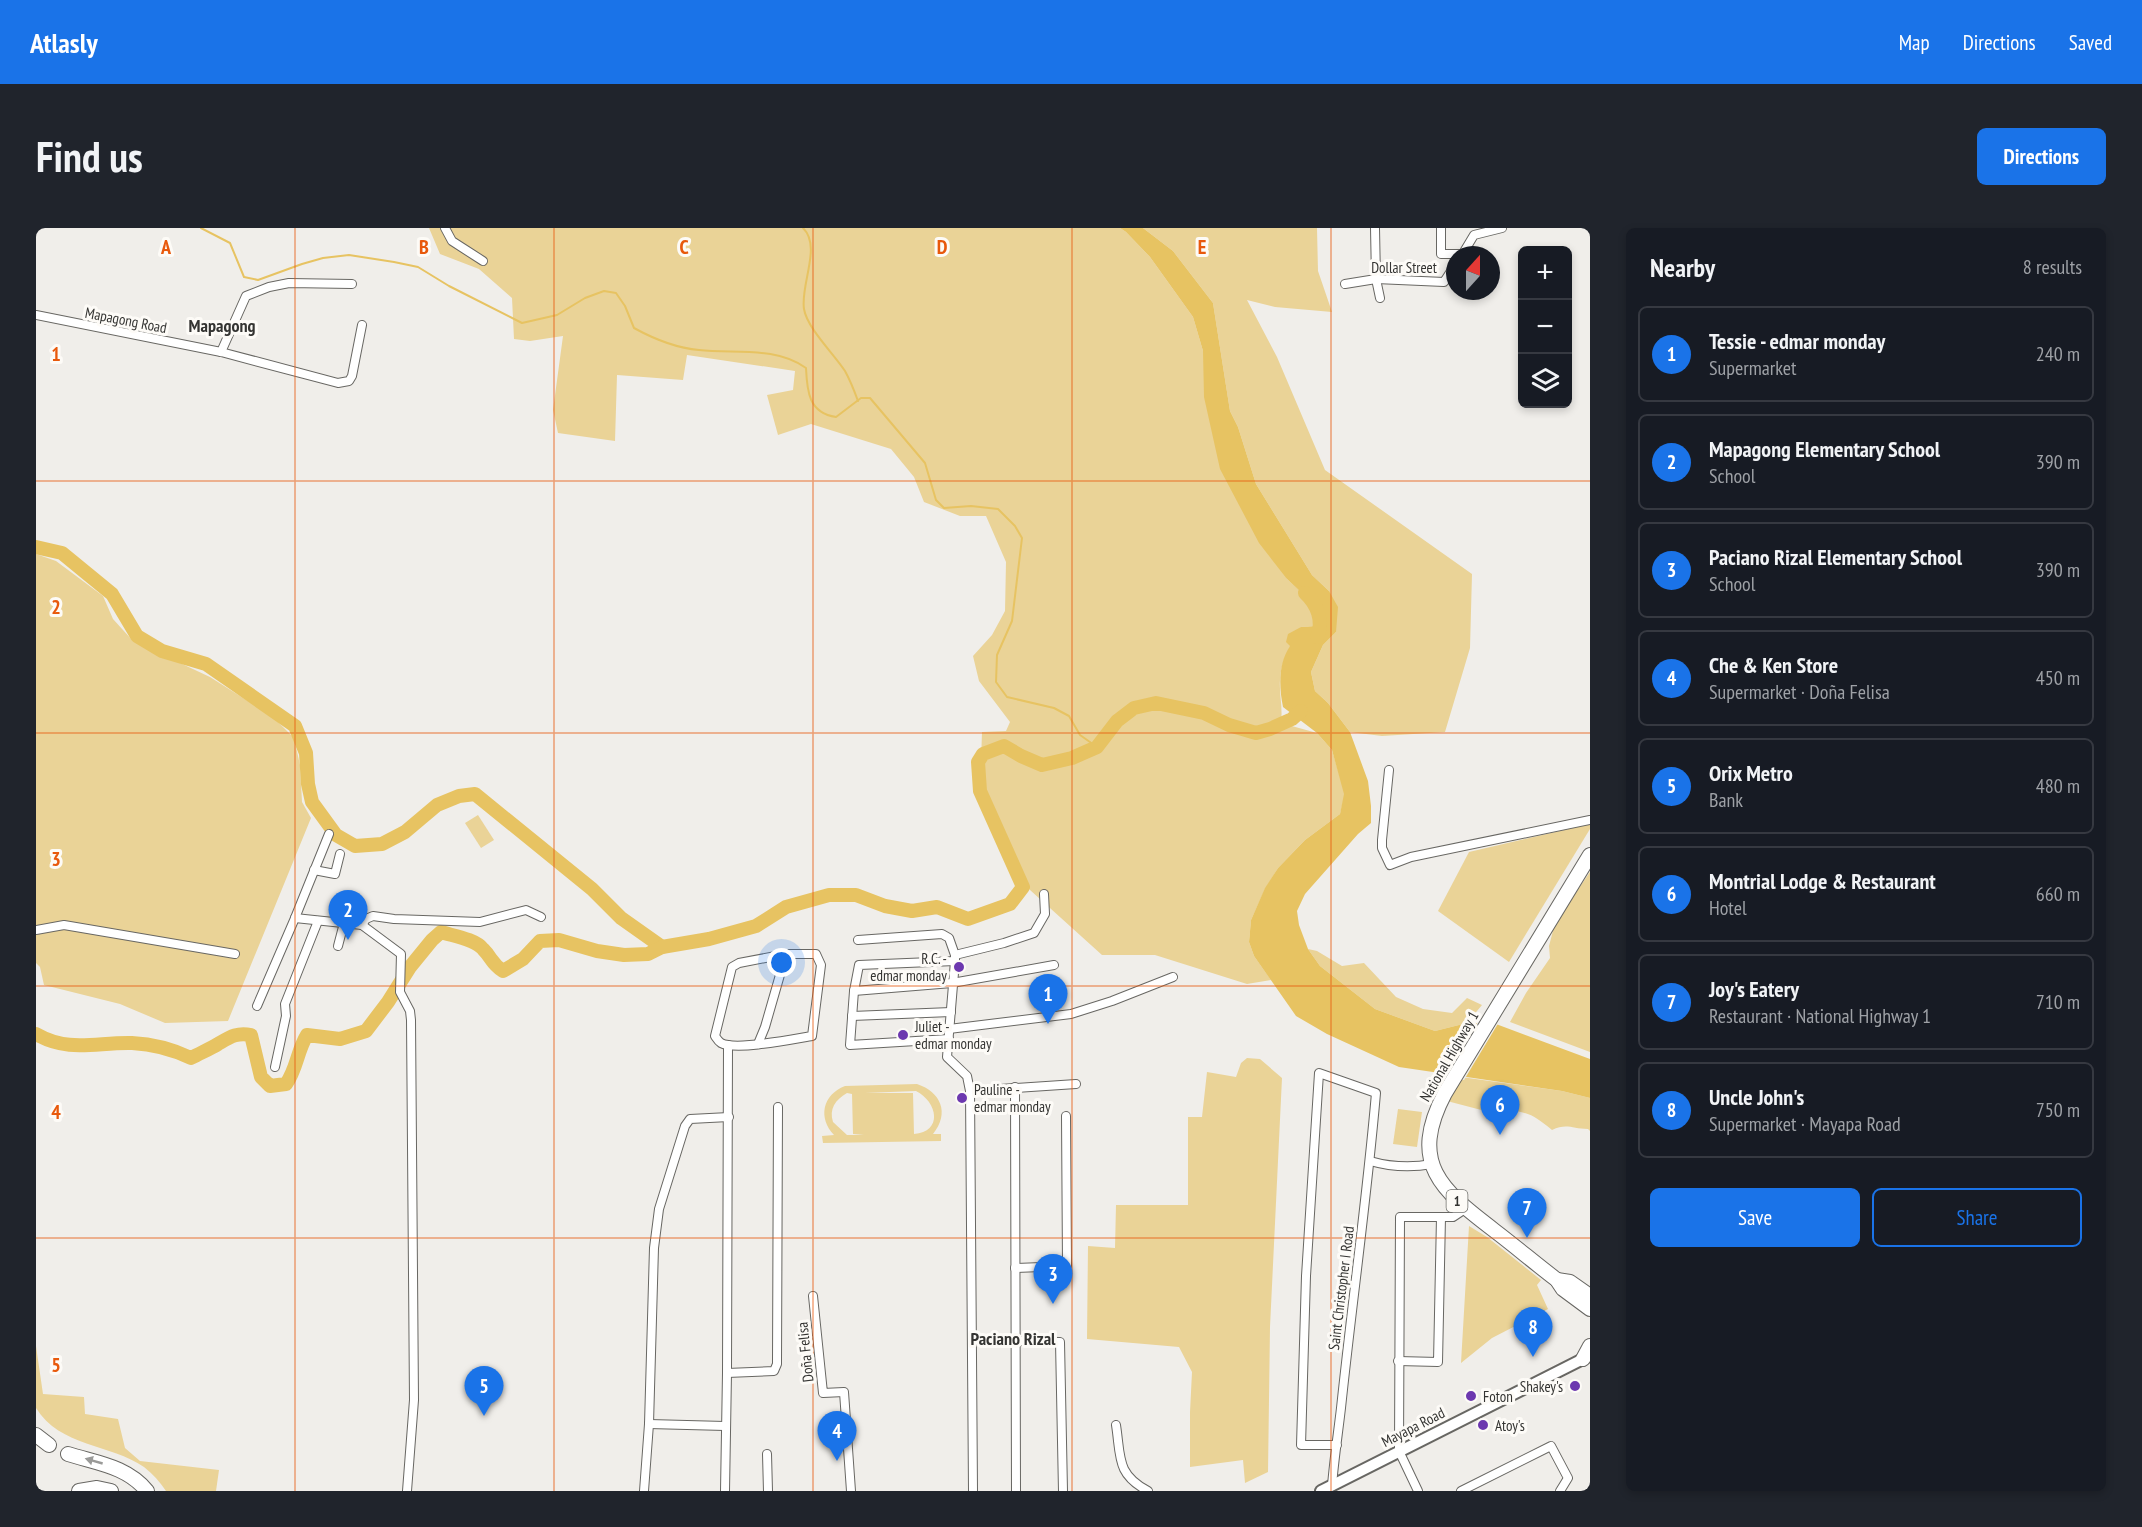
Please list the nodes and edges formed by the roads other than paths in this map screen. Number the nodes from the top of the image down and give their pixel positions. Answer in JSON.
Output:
{"nodes":[{"id":1,"x":445,"y":228,"type":"edge"},
{"id":2,"x":1375,"y":228,"type":"edge"},
{"id":3,"x":1441,"y":228,"type":"edge"},
{"id":4,"x":1503,"y":228,"type":"edge"},
{"id":5,"x":1467,"y":246,"type":"edge"},
{"id":6,"x":1446,"y":254,"type":"edge"},
{"id":7,"x":483,"y":261,"type":"dead end"},
{"id":8,"x":1376,"y":279,"type":"junction"},
{"id":9,"x":1446,"y":279,"type":"edge"},
{"id":10,"x":352,"y":284,"type":"dead end"},
{"id":11,"x":1345,"y":284,"type":"dead end"},
{"id":12,"x":1380,"y":298,"type":"dead end"},
{"id":13,"x":36,"y":315,"type":"edge"},
{"id":14,"x":362,"y":325,"type":"dead end"},
{"id":15,"x":221,"y":352,"type":"junction"},
{"id":16,"x":1389,"y":770,"type":"dead end"},
{"id":17,"x":1590,"y":820,"type":"edge"},
{"id":18,"x":328,"y":834,"type":"dead end"},
{"id":19,"x":340,"y":854,"type":"dead end"},
{"id":20,"x":1590,"y":855,"type":"edge"},
{"id":21,"x":314,"y":870,"type":"junction"},
{"id":22,"x":1044,"y":894,"type":"dead end"},
{"id":23,"x":541,"y":917,"type":"dead end"},
{"id":24,"x":295,"y":918,"type":"junction"},
{"id":25,"x":318,"y":921,"type":"junction"},
{"id":26,"x":344,"y":923,"type":"junction"},
{"id":27,"x":362,"y":925,"type":"junction"},
{"id":28,"x":36,"y":930,"type":"edge"},
{"id":29,"x":858,"y":940,"type":"dead end"},
{"id":30,"x":338,"y":946,"type":"dead end"},
{"id":31,"x":235,"y":954,"type":"dead end"},
{"id":32,"x":786,"y":954,"type":"junction"},
{"id":33,"x":955,"y":958,"type":"junction"},
{"id":34,"x":1054,"y":965,"type":"dead end"},
{"id":35,"x":1173,"y":977,"type":"dead end"},
{"id":36,"x":952,"y":983,"type":"junction"},
{"id":37,"x":854,"y":991,"type":"junction"},
{"id":38,"x":257,"y":1006,"type":"dead end"},
{"id":39,"x":951,"y":1012,"type":"junction"},
{"id":40,"x":852,"y":1016,"type":"junction"},
{"id":41,"x":949,"y":1029,"type":"junction"},
{"id":42,"x":949,"y":1039,"type":"junction"},
{"id":43,"x":758,"y":1044,"type":"junction"},
{"id":44,"x":728,"y":1045,"type":"junction"},
{"id":45,"x":275,"y":1067,"type":"dead end"},
{"id":46,"x":1076,"y":1084,"type":"dead end"},
{"id":47,"x":1015,"y":1087,"type":"junction"},
{"id":48,"x":969,"y":1091,"type":"junction"},
{"id":49,"x":778,"y":1107,"type":"dead end"},
{"id":50,"x":1066,"y":1116,"type":"dead end"},
{"id":51,"x":729,"y":1117,"type":"junction"},
{"id":52,"x":1370,"y":1161,"type":"junction"},
{"id":53,"x":1432,"y":1164,"type":"junction"},
{"id":54,"x":1466,"y":1209,"type":"junction"},
{"id":55,"x":1441,"y":1217,"type":"junction"},
{"id":56,"x":1016,"y":1268,"type":"junction"},
{"id":57,"x":813,"y":1296,"type":"dead end"},
{"id":58,"x":1589,"y":1308,"type":"edge"},
{"id":59,"x":974,"y":1340,"type":"junction"},
{"id":60,"x":1015,"y":1341,"type":"junction"},
{"id":61,"x":1590,"y":1346,"type":"edge"},
{"id":62,"x":1588,"y":1356,"type":"edge"},
{"id":63,"x":1398,"y":1361,"type":"junction"},
{"id":64,"x":727,"y":1373,"type":"junction"},
{"id":65,"x":649,"y":1424,"type":"junction"},
{"id":66,"x":1116,"y":1425,"type":"dead end"},
{"id":67,"x":725,"y":1426,"type":"junction"},
{"id":68,"x":36,"y":1434,"type":"edge"},
{"id":69,"x":49,"y":1445,"type":"dead end"},
{"id":70,"x":1337,"y":1445,"type":"junction"},
{"id":71,"x":1399,"y":1451,"type":"junction"},
{"id":72,"x":68,"y":1454,"type":"dead end"},
{"id":73,"x":767,"y":1454,"type":"dead end"},
{"id":74,"x":1326,"y":1488,"type":"edge"},
{"id":75,"x":79,"y":1491,"type":"edge"},
{"id":76,"x":111,"y":1491,"type":"edge"},
{"id":77,"x":147,"y":1491,"type":"edge"},
{"id":78,"x":407,"y":1491,"type":"edge"},
{"id":79,"x":644,"y":1491,"type":"edge"},
{"id":80,"x":724,"y":1491,"type":"edge"},
{"id":81,"x":768,"y":1491,"type":"edge"},
{"id":82,"x":851,"y":1491,"type":"edge"},
{"id":83,"x":974,"y":1491,"type":"edge"},
{"id":84,"x":1016,"y":1491,"type":"edge"},
{"id":85,"x":1063,"y":1491,"type":"edge"},
{"id":86,"x":1148,"y":1491,"type":"edge"},
{"id":87,"x":1418,"y":1491,"type":"edge"},
{"id":88,"x":1461,"y":1491,"type":"edge"},
{"id":89,"x":1560,"y":1491,"type":"edge"}],
"edges":[{"from":1,"to":7,"type":"street"},
{"from":2,"to":8,"type":"street"},
{"from":3,"to":6,"type":"street"},
{"from":4,"to":5,"type":"street"},
{"from":8,"to":9,"type":"street","name":"Dollar Street"},
{"from":8,"to":11,"type":"street","name":"Dollar Street"},
{"from":8,"to":12,"type":"street"},
{"from":10,"to":15,"type":"street"},
{"from":13,"to":15,"type":"street","name":"Mapagong Road"},
{"from":14,"to":15,"type":"street","name":"Mapagong Road"},
{"from":16,"to":17,"type":"street"},
{"from":18,"to":21,"type":"street"},
{"from":19,"to":21,"type":"street"},
{"from":20,"to":53,"type":"highway","name":"National Highway 1","number":"1"},
{"from":21,"to":24,"type":"street"},
{"from":22,"to":33,"type":"street"},
{"from":23,"to":27,"type":"street"},
{"from":24,"to":25,"type":"street"},
{"from":24,"to":38,"type":"street"},
{"from":25,"to":26,"type":"street"},
{"from":25,"to":45,"type":"street"},
{"from":26,"to":27,"type":"street"},
{"from":26,"to":30,"type":"street"},
{"from":27,"to":78,"type":"street"},
{"from":28,"to":31,"type":"street"},
{"from":29,"to":33,"type":"street"},
{"from":32,"to":43,"type":"street"},
{"from":32,"to":43,"type":"street"},
{"from":32,"to":44,"type":"street"},
{"from":33,"to":36,"type":"street"},
{"from":33,"to":37,"type":"street"},
{"from":34,"to":36,"type":"street"},
{"from":35,"to":41,"type":"street"},
{"from":36,"to":37,"type":"street"},
{"from":36,"to":39,"type":"street"},
{"from":37,"to":40,"type":"street"},
{"from":39,"to":40,"type":"street"},
{"from":39,"to":41,"type":"street"},
{"from":40,"to":42,"type":"street"},
{"from":41,"to":42,"type":"street"},
{"from":42,"to":48,"type":"street"},
{"from":43,"to":44,"type":"street"},
{"from":44,"to":51,"type":"street"},
{"from":46,"to":47,"type":"street"},
{"from":47,"to":48,"type":"street"},
{"from":47,"to":56,"type":"street"},
{"from":48,"to":59,"type":"street"},
{"from":49,"to":64,"type":"street"},
{"from":50,"to":56,"type":"street"},
{"from":51,"to":64,"type":"street"},
{"from":51,"to":65,"type":"street"},
{"from":52,"to":53,"type":"street"},
{"from":52,"to":70,"type":"street","name":"Saint Christopher I Road"},
{"from":52,"to":70,"type":"street","name":"Saint Christopher I Road"},
{"from":53,"to":54,"type":"highway","name":"National Highway 1","number":"1"},
{"from":54,"to":55,"type":"street"},
{"from":54,"to":58,"type":"highway","name":"National Highway 1","number":"1"},
{"from":55,"to":63,"type":"street"},
{"from":55,"to":63,"type":"street"},
{"from":56,"to":60,"type":"street"},
{"from":57,"to":82,"type":"street","name":"Doña Felisa"},
{"from":59,"to":60,"type":"street"},
{"from":59,"to":83,"type":"street"},
{"from":60,"to":84,"type":"street"},
{"from":60,"to":85,"type":"street"},
{"from":61,"to":62,"type":"highway"},
{"from":62,"to":71,"type":"main road","name":"Mayapa Road"},
{"from":63,"to":71,"type":"street"},
{"from":64,"to":67,"type":"street"},
{"from":65,"to":67,"type":"street"},
{"from":65,"to":79,"type":"street"},
{"from":66,"to":86,"type":"street"},
{"from":67,"to":80,"type":"street"},
{"from":68,"to":69,"type":"highway"},
{"from":70,"to":74,"type":"street","name":"Saint Christopher I Road"},
{"from":71,"to":74,"type":"main road","name":"Mayapa Road"},
{"from":71,"to":87,"type":"street"},
{"from":77,"to":72,"type":"highway","one_way":true},
{"from":73,"to":81,"type":"street"},
{"from":75,"to":76,"type":"highway"},
{"from":88,"to":89,"type":"street"}]}
